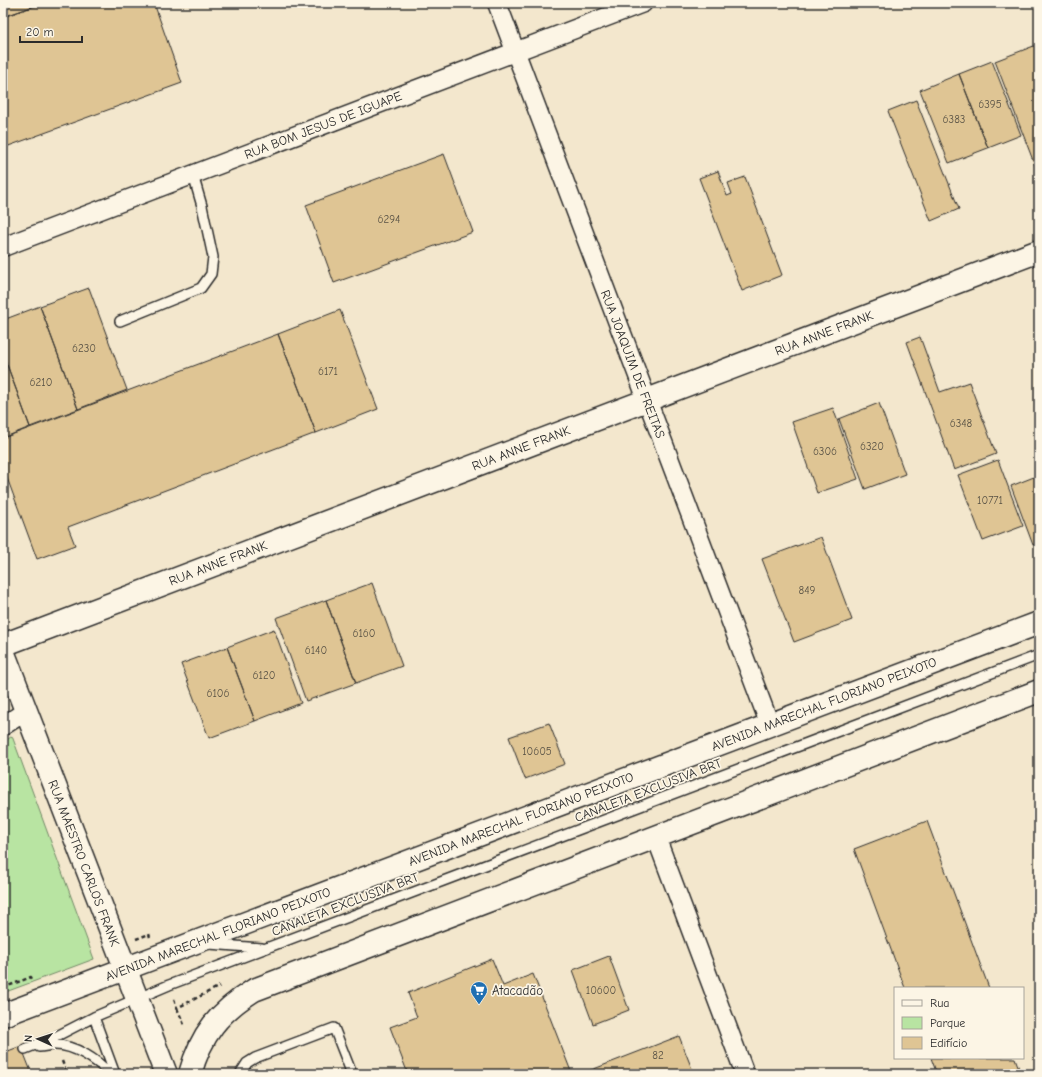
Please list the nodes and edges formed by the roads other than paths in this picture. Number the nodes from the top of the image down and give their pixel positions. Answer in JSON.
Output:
{"nodes":[{"id":1,"x":497,"y":3,"type":"edge"},
{"id":2,"x":643,"y":3,"type":"edge"},
{"id":3,"x":515,"y":52,"type":"junction"},
{"id":4,"x":193,"y":175,"type":"junction"},
{"id":5,"x":3,"y":247,"type":"edge"},
{"id":6,"x":1039,"y":251,"type":"edge"},
{"id":7,"x":120,"y":320,"type":"dead end"},
{"id":8,"x":647,"y":400,"type":"junction"},
{"id":9,"x":1039,"y":623,"type":"edge"},
{"id":10,"x":3,"y":646,"type":"edge"},
{"id":11,"x":3,"y":651,"type":"edge"},
{"id":12,"x":1039,"y":655,"type":"edge"},
{"id":13,"x":1039,"y":691,"type":"edge"},
{"id":14,"x":26,"y":710,"type":"junction"},
{"id":15,"x":770,"y":725,"type":"junction"},
{"id":16,"x":3,"y":726,"type":"edge"},
{"id":17,"x":656,"y":837,"type":"junction"},
{"id":18,"x":195,"y":942,"type":"junction"},
{"id":19,"x":265,"y":948,"type":"junction"},
{"id":20,"x":126,"y":969,"type":"junction"},
{"id":21,"x":136,"y":998,"type":"junction"},
{"id":22,"x":3,"y":1015,"type":"edge"},
{"id":23,"x":94,"y":1017,"type":"junction"},
{"id":24,"x":110,"y":1074,"type":"edge"},
{"id":25,"x":115,"y":1074,"type":"edge"},
{"id":26,"x":166,"y":1074,"type":"edge"},
{"id":27,"x":190,"y":1074,"type":"edge"},
{"id":28,"x":240,"y":1074,"type":"edge"},
{"id":29,"x":352,"y":1074,"type":"edge"},
{"id":30,"x":745,"y":1074,"type":"edge"}],
"edges":[{"from":1,"to":3,"type":"street","name":"RUA JOAQUIM DE FREITAS"},
{"from":2,"to":3,"type":"street","name":"RUA BOM JESUS DE IGUAPE"},
{"from":3,"to":4,"type":"street","name":"RUA BOM JESUS DE IGUAPE"},
{"from":3,"to":8,"type":"street","name":"RUA JOAQUIM DE FREITAS"},
{"from":4,"to":5,"type":"street","name":"RUA BOM JESUS DE IGUAPE"},
{"from":4,"to":7,"type":"lane"},
{"from":6,"to":8,"type":"main road","name":"RUA ANNE FRANK"},
{"from":8,"to":10,"type":"main road","name":"RUA ANNE FRANK"},
{"from":8,"to":15,"type":"street","name":"RUA JOAQUIM DE FREITAS"},
{"from":9,"to":15,"type":"main road","name":"AVENIDA MARECHAL FLORIANO PEIXOTO"},
{"from":11,"to":14,"type":"main road","name":"RUA MAESTRO CARLOS FRANK"},
{"from":12,"to":19,"type":"lane","name":"CANALETA EXCLUSIVA BRT"},
{"from":13,"to":17,"type":"main road"},
{"from":14,"to":16,"type":"street"},
{"from":14,"to":20,"type":"main road","name":"RUA MAESTRO CARLOS FRANK"},
{"from":15,"to":18,"type":"main road","name":"AVENIDA MARECHAL FLORIANO PEIXOTO"},
{"from":17,"to":27,"type":"main road"},
{"from":17,"to":30,"type":"street"},
{"from":18,"to":19,"type":"lane","name":"CANALETA EXCLUSIVA BRT"},
{"from":18,"to":20,"type":"main road","name":"AVENIDA MARECHAL FLORIANO PEIXOTO"},
{"from":19,"to":21,"type":"lane","name":"CANALETA EXCLUSIVA BRT"},
{"from":20,"to":21,"type":"main road","name":"RUA MAESTRO CARLOS FRANK"},
{"from":20,"to":22,"type":"main road","name":"AVENIDA MARECHAL FLORIANO PEIXOTO"},
{"from":21,"to":23,"type":"lane","name":"CANALETA EXCLUSIVA BRT"},
{"from":21,"to":26,"type":"main road","name":"RUA MAESTRO CARLOS FRANK"},
{"from":23,"to":24,"type":"lane","name":"CANALETA EXCLUSIVA BRT"},
{"from":23,"to":25,"type":"lane"},
{"from":28,"to":29,"type":"lane"}]}
